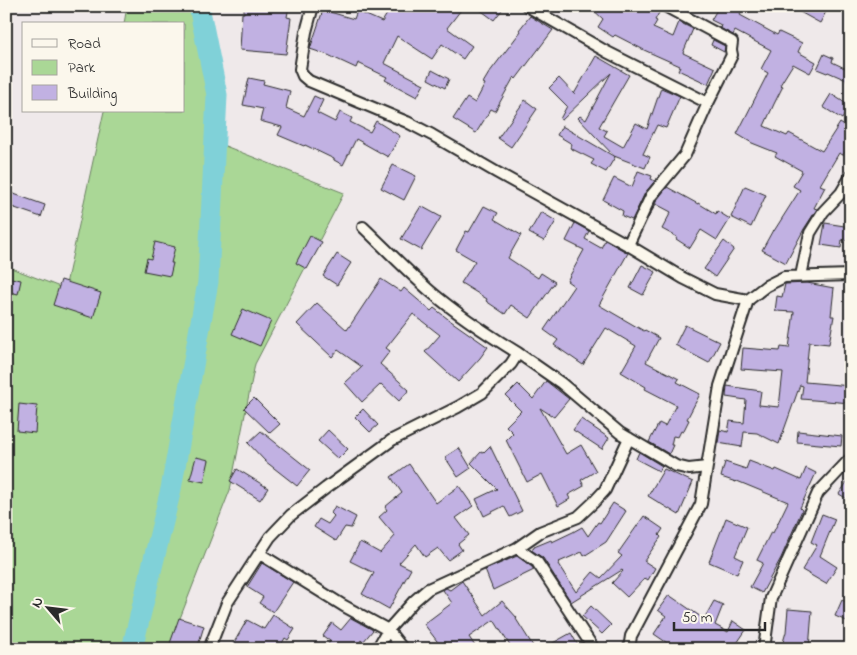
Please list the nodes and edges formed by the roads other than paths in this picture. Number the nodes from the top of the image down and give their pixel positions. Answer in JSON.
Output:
{"nodes":[{"id":1,"x":313,"y":6,"type":"edge"},
{"id":2,"x":527,"y":6,"type":"edge"},
{"id":3,"x":665,"y":6,"type":"edge"},
{"id":4,"x":708,"y":103,"type":"junction"},
{"id":5,"x":851,"y":176,"type":"edge"},
{"id":6,"x":363,"y":227,"type":"dead end"},
{"id":7,"x":628,"y":245,"type":"junction"},
{"id":8,"x":851,"y":275,"type":"edge"},
{"id":9,"x":801,"y":276,"type":"junction"},
{"id":10,"x":748,"y":300,"type":"junction"},
{"id":11,"x":518,"y":353,"type":"junction"},
{"id":12,"x":629,"y":438,"type":"junction"},
{"id":13,"x":851,"y":458,"type":"edge"},
{"id":14,"x":707,"y":467,"type":"junction"},
{"id":15,"x":517,"y":548,"type":"junction"},
{"id":16,"x":260,"y":554,"type":"junction"},
{"id":17,"x":388,"y":630,"type":"junction"},
{"id":18,"x":209,"y":649,"type":"edge"},
{"id":19,"x":377,"y":649,"type":"edge"},
{"id":20,"x":403,"y":649,"type":"edge"},
{"id":21,"x":594,"y":649,"type":"edge"},
{"id":22,"x":629,"y":649,"type":"edge"},
{"id":23,"x":764,"y":649,"type":"edge"}],
"edges":[{"from":1,"to":7,"type":"street"},
{"from":2,"to":4,"type":"street"},
{"from":3,"to":4,"type":"street"},
{"from":4,"to":7,"type":"street"},
{"from":5,"to":9,"type":"street"},
{"from":6,"to":11,"type":"street"},
{"from":7,"to":10,"type":"street"},
{"from":8,"to":9,"type":"street"},
{"from":9,"to":10,"type":"street"},
{"from":10,"to":14,"type":"street"},
{"from":11,"to":12,"type":"street"},
{"from":11,"to":16,"type":"street"},
{"from":12,"to":14,"type":"street"},
{"from":12,"to":15,"type":"street"},
{"from":13,"to":23,"type":"street"},
{"from":14,"to":22,"type":"street"},
{"from":15,"to":17,"type":"street"},
{"from":15,"to":21,"type":"street"},
{"from":16,"to":17,"type":"street"},
{"from":16,"to":18,"type":"street"},
{"from":17,"to":19,"type":"street"},
{"from":17,"to":20,"type":"street"}]}
